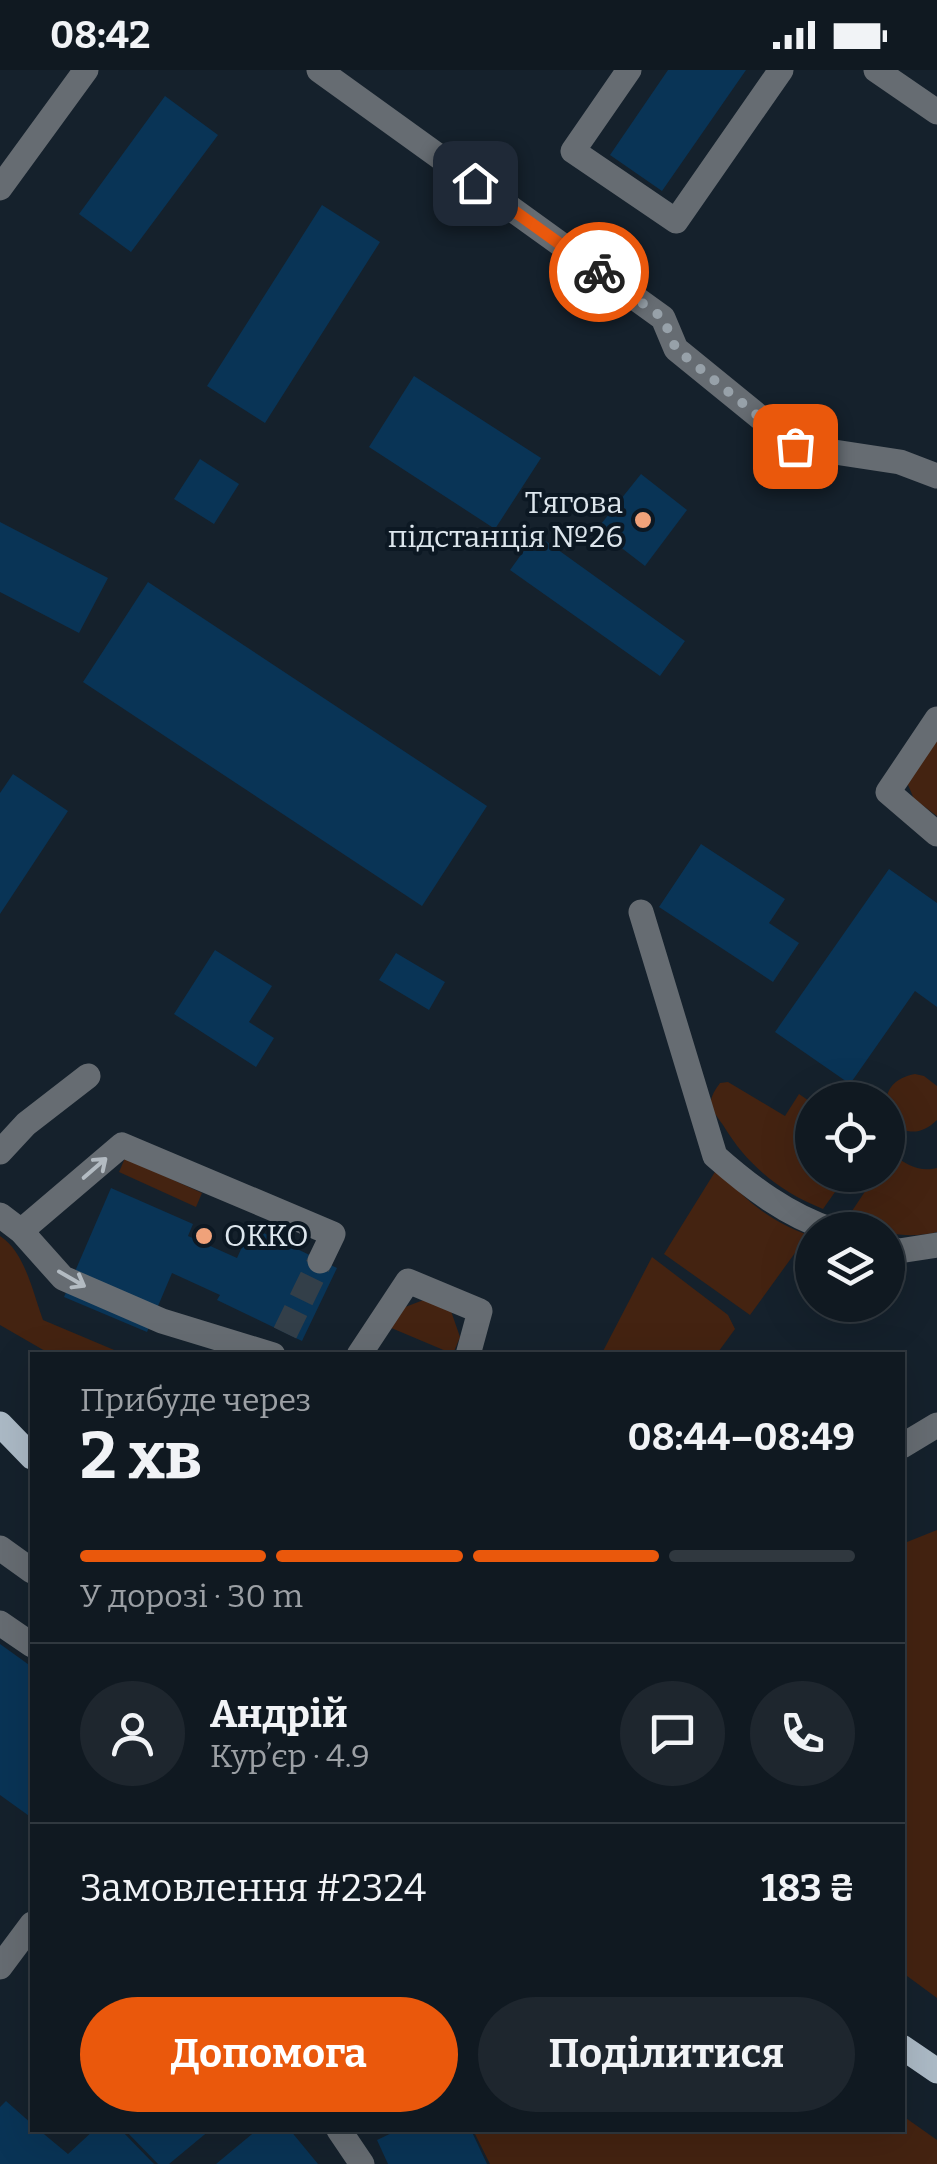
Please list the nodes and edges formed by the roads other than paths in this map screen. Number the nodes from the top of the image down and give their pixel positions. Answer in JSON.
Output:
{"nodes":[{"id":1,"x":86,"y":70,"type":"edge"},
{"id":2,"x":318,"y":70,"type":"edge"},
{"id":3,"x":629,"y":70,"type":"edge"},
{"id":4,"x":781,"y":70,"type":"edge"},
{"id":5,"x":876,"y":70,"type":"edge"},
{"id":6,"x":937,"y":112,"type":"edge"},
{"id":7,"x":0,"y":188,"type":"edge"},
{"id":8,"x":937,"y":476,"type":"edge"},
{"id":9,"x":937,"y":718,"type":"edge"},
{"id":10,"x":937,"y":834,"type":"edge"},
{"id":11,"x":641,"y":912,"type":"dead end"},
{"id":12,"x":88,"y":1076,"type":"dead end"},
{"id":13,"x":0,"y":1152,"type":"edge"},
{"id":14,"x":795,"y":1213,"type":"edge"},
{"id":15,"x":0,"y":1215,"type":"edge"},
{"id":16,"x":21,"y":1231,"type":"junction"},
{"id":17,"x":937,"y":1246,"type":"edge"},
{"id":18,"x":905,"y":1250,"type":"edge"},
{"id":19,"x":320,"y":1261,"type":"tunnel mouth"},
{"id":20,"x":278,"y":1348,"type":"edge"},
{"id":21,"x":361,"y":1352,"type":"edge"},
{"id":22,"x":469,"y":1352,"type":"edge"},
{"id":23,"x":937,"y":1425,"type":"edge"},
{"id":24,"x":2,"y":1430,"type":"edge"},
{"id":25,"x":30,"y":1436,"type":"edge"},
{"id":26,"x":905,"y":1444,"type":"edge"},
{"id":27,"x":30,"y":1456,"type":"edge"},
{"id":28,"x":0,"y":1548,"type":"edge"},
{"id":29,"x":30,"y":1569,"type":"edge"},
{"id":30,"x":0,"y":1623,"type":"edge"},
{"id":31,"x":30,"y":1644,"type":"edge"},
{"id":32,"x":30,"y":1927,"type":"edge"},
{"id":33,"x":0,"y":1968,"type":"edge"},
{"id":34,"x":905,"y":2049,"type":"edge"},
{"id":35,"x":937,"y":2071,"type":"edge"},
{"id":36,"x":340,"y":2132,"type":"edge"},
{"id":37,"x":362,"y":2164,"type":"edge"}],
"edges":[{"from":1,"to":7,"type":"street"},
{"from":2,"to":8,"type":"street"},
{"from":3,"to":4,"type":"street"},
{"from":5,"to":6,"type":"street"},
{"from":9,"to":10,"type":"street"},
{"from":11,"to":14,"type":"street"},
{"from":12,"to":13,"type":"street"},
{"from":15,"to":16,"type":"street"},
{"from":16,"to":19,"type":"street","one_way":true},
{"from":16,"to":20,"type":"street","one_way":true},
{"from":17,"to":18,"type":"street"},
{"from":21,"to":22,"type":"street"},
{"from":23,"to":26,"type":"street"},
{"from":24,"to":25,"type":"main road"},
{"from":24,"to":27,"type":"main road"},
{"from":28,"to":29,"type":"street"},
{"from":30,"to":31,"type":"street"},
{"from":32,"to":33,"type":"street"},
{"from":34,"to":35,"type":"main road"},
{"from":36,"to":37,"type":"street"}]}
